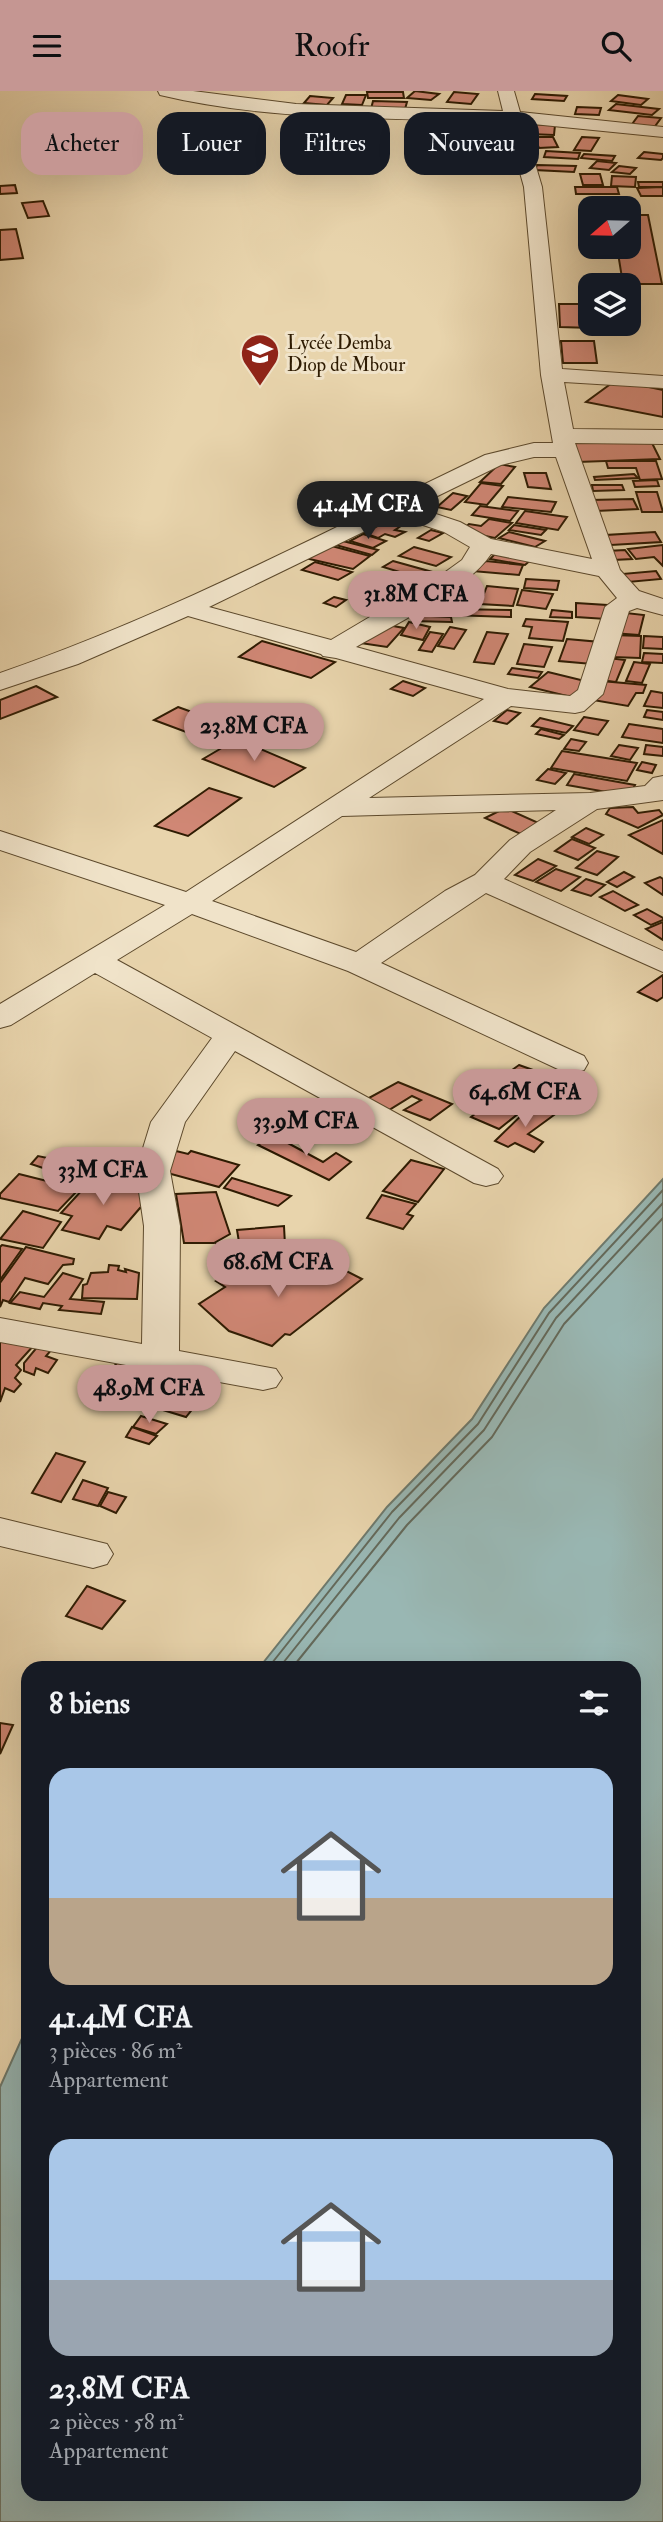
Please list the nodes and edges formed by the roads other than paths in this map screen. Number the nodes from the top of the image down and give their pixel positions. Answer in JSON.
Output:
{"nodes":[{"id":1,"x":506,"y":91,"type":"edge"},
{"id":2,"x":177,"y":92,"type":"edge"},
{"id":3,"x":404,"y":112,"type":"edge"},
{"id":4,"x":513,"y":112,"type":"edge"},
{"id":5,"x":539,"y":119,"type":"edge"},
{"id":6,"x":663,"y":132,"type":"edge"},
{"id":7,"x":530,"y":175,"type":"edge"},
{"id":8,"x":552,"y":375,"type":"junction"},
{"id":9,"x":663,"y":382,"type":"edge"},
{"id":10,"x":663,"y":437,"type":"edge"},
{"id":11,"x":564,"y":443,"type":"junction"},
{"id":12,"x":393,"y":507,"type":"junction"},
{"id":13,"x":484,"y":545,"type":"junction"},
{"id":14,"x":608,"y":570,"type":"junction"},
{"id":15,"x":634,"y":600,"type":"junction"},
{"id":16,"x":663,"y":607,"type":"edge"},
{"id":17,"x":186,"y":608,"type":"junction"},
{"id":18,"x":332,"y":651,"type":"junction"},
{"id":19,"x":0,"y":682,"type":"edge"},
{"id":20,"x":506,"y":697,"type":"junction"},
{"id":21,"x":660,"y":793,"type":"edge"},
{"id":22,"x":590,"y":801,"type":"junction"},
{"id":23,"x":331,"y":808,"type":"junction"},
{"id":24,"x":0,"y":840,"type":"edge"},
{"id":25,"x":485,"y":881,"type":"junction"},
{"id":26,"x":189,"y":903,"type":"junction"},
{"id":27,"x":93,"y":960,"type":"junction"},
{"id":28,"x":663,"y":963,"type":"edge"},
{"id":29,"x":359,"y":964,"type":"junction"},
{"id":30,"x":0,"y":1018,"type":"edge"},
{"id":31,"x":230,"y":1035,"type":"junction"},
{"id":32,"x":572,"y":1063,"type":"dead end"},
{"id":33,"x":486,"y":1176,"type":"dead end"},
{"id":34,"x":0,"y":1330,"type":"edge"},
{"id":35,"x":160,"y":1359,"type":"junction"},
{"id":36,"x":263,"y":1378,"type":"dead end"},
{"id":37,"x":0,"y":1532,"type":"edge"},
{"id":38,"x":93,"y":1554,"type":"dead end"}],
"edges":[{"from":1,"to":4,"type":"street"},
{"from":2,"to":3,"type":"street"},
{"from":5,"to":6,"type":"street"},
{"from":7,"to":8,"type":"street"},
{"from":8,"to":9,"type":"street"},
{"from":8,"to":11,"type":"street"},
{"from":10,"to":11,"type":"street"},
{"from":11,"to":12,"type":"street"},
{"from":11,"to":14,"type":"street"},
{"from":12,"to":13,"type":"street"},
{"from":12,"to":17,"type":"street"},
{"from":13,"to":14,"type":"street"},
{"from":13,"to":18,"type":"street"},
{"from":14,"to":15,"type":"street"},
{"from":15,"to":16,"type":"street"},
{"from":15,"to":20,"type":"street"},
{"from":17,"to":18,"type":"street"},
{"from":17,"to":19,"type":"street"},
{"from":18,"to":20,"type":"street"},
{"from":20,"to":23,"type":"street"},
{"from":21,"to":22,"type":"street"},
{"from":22,"to":23,"type":"street"},
{"from":22,"to":25,"type":"street"},
{"from":23,"to":26,"type":"street"},
{"from":24,"to":26,"type":"street"},
{"from":25,"to":28,"type":"street"},
{"from":25,"to":29,"type":"street"},
{"from":26,"to":27,"type":"street"},
{"from":26,"to":29,"type":"street"},
{"from":27,"to":30,"type":"street"},
{"from":27,"to":31,"type":"street"},
{"from":29,"to":32,"type":"street"},
{"from":31,"to":33,"type":"street"},
{"from":31,"to":35,"type":"street"},
{"from":34,"to":35,"type":"street"},
{"from":35,"to":36,"type":"street"},
{"from":37,"to":38,"type":"street"}]}
